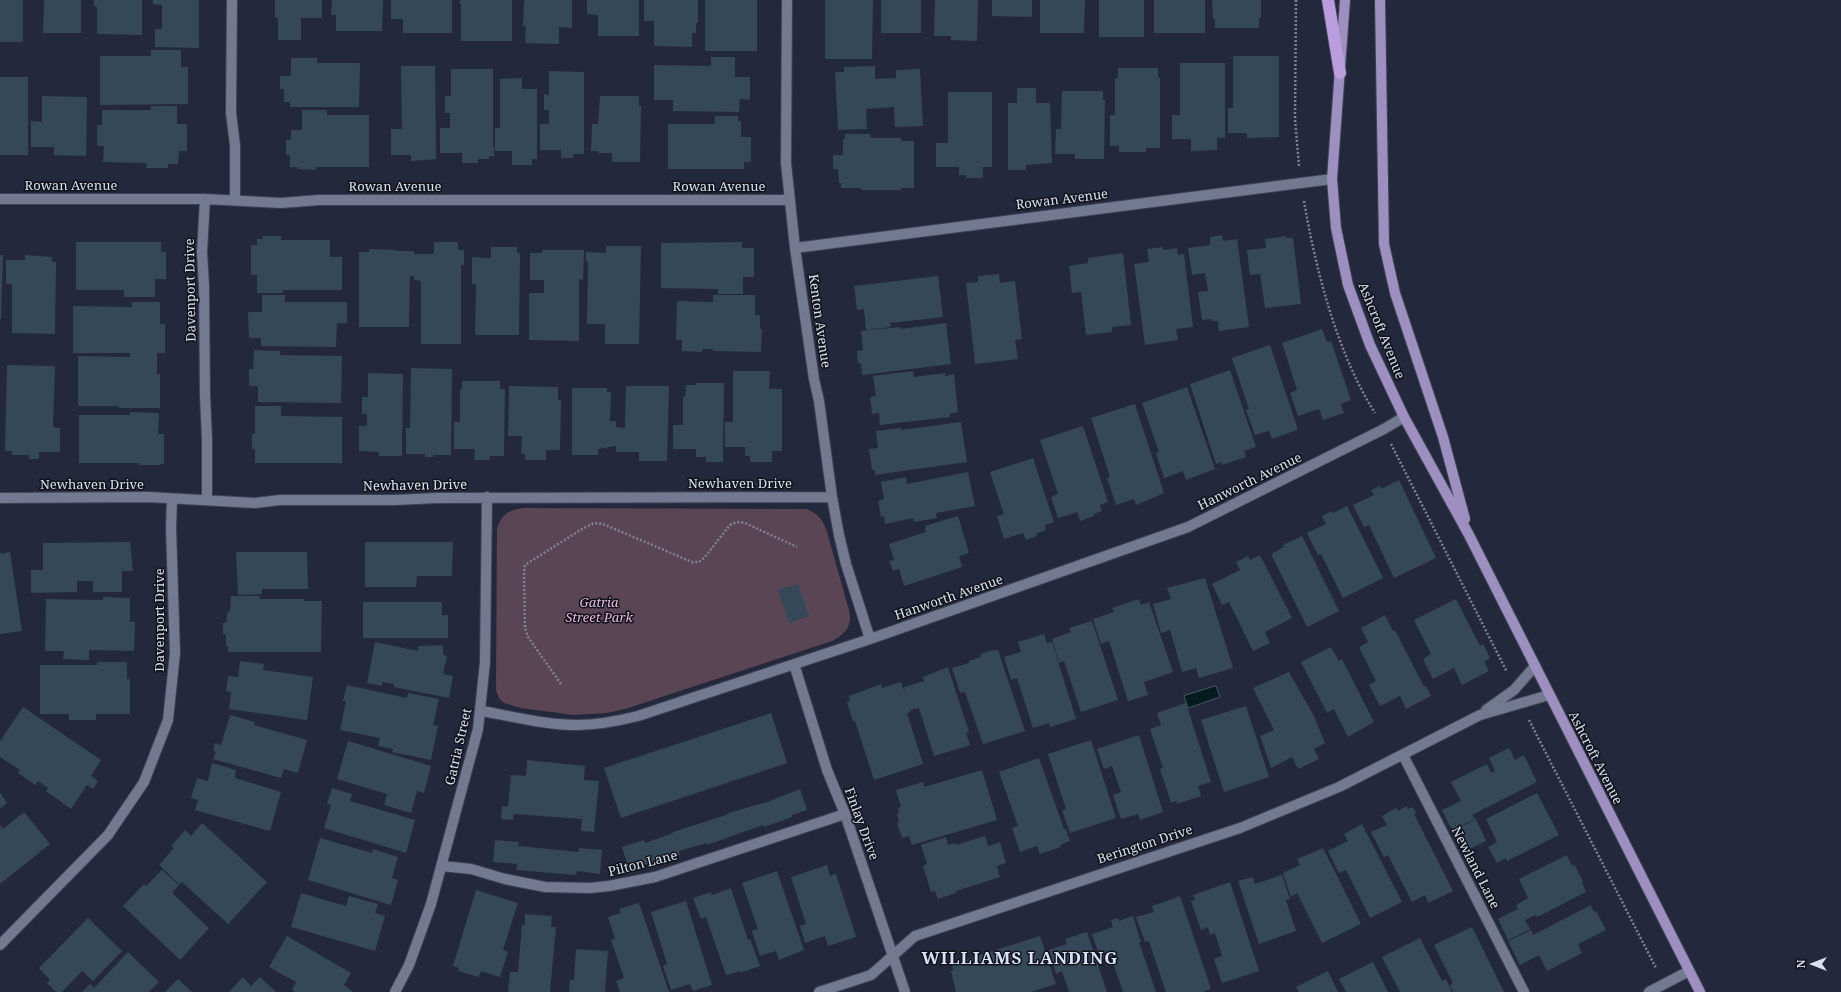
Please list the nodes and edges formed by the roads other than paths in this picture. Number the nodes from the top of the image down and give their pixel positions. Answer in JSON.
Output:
{"nodes":[{"id":1,"x":232,"y":0,"type":"edge"},
{"id":2,"x":786,"y":0,"type":"edge"},
{"id":3,"x":1328,"y":0,"type":"edge"},
{"id":4,"x":1345,"y":0,"type":"edge"},
{"id":5,"x":1380,"y":0,"type":"edge"},
{"id":6,"x":1340,"y":73,"type":"junction"},
{"id":7,"x":1332,"y":179,"type":"junction"},
{"id":8,"x":0,"y":199,"type":"edge"},
{"id":9,"x":205,"y":199,"type":"junction"},
{"id":10,"x":235,"y":200,"type":"junction"},
{"id":11,"x":790,"y":200,"type":"junction"},
{"id":12,"x":795,"y":248,"type":"junction"},
{"id":13,"x":1404,"y":417,"type":"junction"},
{"id":14,"x":487,"y":497,"type":"junction"},
{"id":15,"x":832,"y":497,"type":"junction"},
{"id":16,"x":0,"y":498,"type":"edge"},
{"id":17,"x":172,"y":499,"type":"junction"},
{"id":18,"x":207,"y":500,"type":"junction"},
{"id":19,"x":1469,"y":534,"type":"junction"},
{"id":20,"x":870,"y":639,"type":"junction"},
{"id":21,"x":794,"y":664,"type":"junction"},
{"id":22,"x":1535,"y":666,"type":"junction"},
{"id":23,"x":1549,"y":695,"type":"junction"},
{"id":24,"x":481,"y":711,"type":"junction"},
{"id":25,"x":1480,"y":715,"type":"junction"},
{"id":26,"x":1403,"y":754,"type":"junction"},
{"id":27,"x":845,"y":814,"type":"junction"},
{"id":28,"x":442,"y":866,"type":"junction"},
{"id":29,"x":0,"y":945,"type":"edge"},
{"id":30,"x":892,"y":955,"type":"junction"},
{"id":31,"x":1689,"y":971,"type":"junction"},
{"id":32,"x":397,"y":991,"type":"edge"},
{"id":33,"x":819,"y":992,"type":"edge"},
{"id":34,"x":905,"y":992,"type":"edge"},
{"id":35,"x":1524,"y":992,"type":"edge"},
{"id":36,"x":1649,"y":992,"type":"edge"},
{"id":37,"x":1700,"y":992,"type":"edge"}],
"edges":[{"from":1,"to":10,"type":"street"},
{"from":2,"to":11,"type":"street","name":"Kenton Avenue"},
{"from":3,"to":6,"type":"highway"},
{"from":4,"to":6,"type":"main road","name":"Ashcroft Avenue"},
{"from":5,"to":19,"type":"main road","name":"Ashcroft Avenue"},
{"from":6,"to":7,"type":"main road","name":"Ashcroft Avenue"},
{"from":7,"to":12,"type":"street","name":"Rowan Avenue"},
{"from":7,"to":13,"type":"main road","name":"Ashcroft Avenue"},
{"from":8,"to":9,"type":"street","name":"Rowan Avenue"},
{"from":9,"to":10,"type":"street","name":"Rowan Avenue"},
{"from":9,"to":18,"type":"street","name":"Davenport Drive"},
{"from":10,"to":11,"type":"street","name":"Rowan Avenue"},
{"from":11,"to":12,"type":"street","name":"Kenton Avenue"},
{"from":12,"to":15,"type":"street","name":"Kenton Avenue"},
{"from":13,"to":19,"type":"main road","name":"Ashcroft Avenue"},
{"from":13,"to":20,"type":"street","name":"Hanworth Avenue"},
{"from":14,"to":15,"type":"street","name":"Newhaven Drive"},
{"from":14,"to":18,"type":"street","name":"Newhaven Drive"},
{"from":14,"to":24,"type":"street","name":"Gatria Street"},
{"from":15,"to":20,"type":"street","name":"Kenton Avenue"},
{"from":16,"to":17,"type":"street","name":"Newhaven Drive"},
{"from":17,"to":18,"type":"street","name":"Newhaven Drive"},
{"from":17,"to":29,"type":"street","name":"Davenport Drive"},
{"from":19,"to":22,"type":"main road","name":"Ashcroft Avenue"},
{"from":20,"to":21,"type":"street","name":"Hanworth Avenue"},
{"from":21,"to":24,"type":"street","name":"Hanworth Avenue"},
{"from":21,"to":27,"type":"street","name":"Finlay Drive"},
{"from":22,"to":23,"type":"main road","name":"Ashcroft Avenue"},
{"from":22,"to":25,"type":"street","name":"Berington Drive"},
{"from":23,"to":25,"type":"street","name":"Berington Drive"},
{"from":23,"to":31,"type":"main road","name":"Ashcroft Avenue"},
{"from":24,"to":28,"type":"street","name":"Gatria Street"},
{"from":25,"to":26,"type":"street","name":"Berington Drive"},
{"from":26,"to":30,"type":"street","name":"Berington Drive"},
{"from":26,"to":35,"type":"street","name":"Newland Lane"},
{"from":27,"to":28,"type":"street","name":"Pilton Lane"},
{"from":27,"to":30,"type":"street","name":"Finlay Drive"},
{"from":28,"to":32,"type":"street","name":"Gatria Street"},
{"from":30,"to":33,"type":"street","name":"Berington Drive"},
{"from":30,"to":34,"type":"street","name":"Finlay Drive"},
{"from":31,"to":36,"type":"street"},
{"from":31,"to":37,"type":"main road","name":"Ashcroft Avenue"}]}
